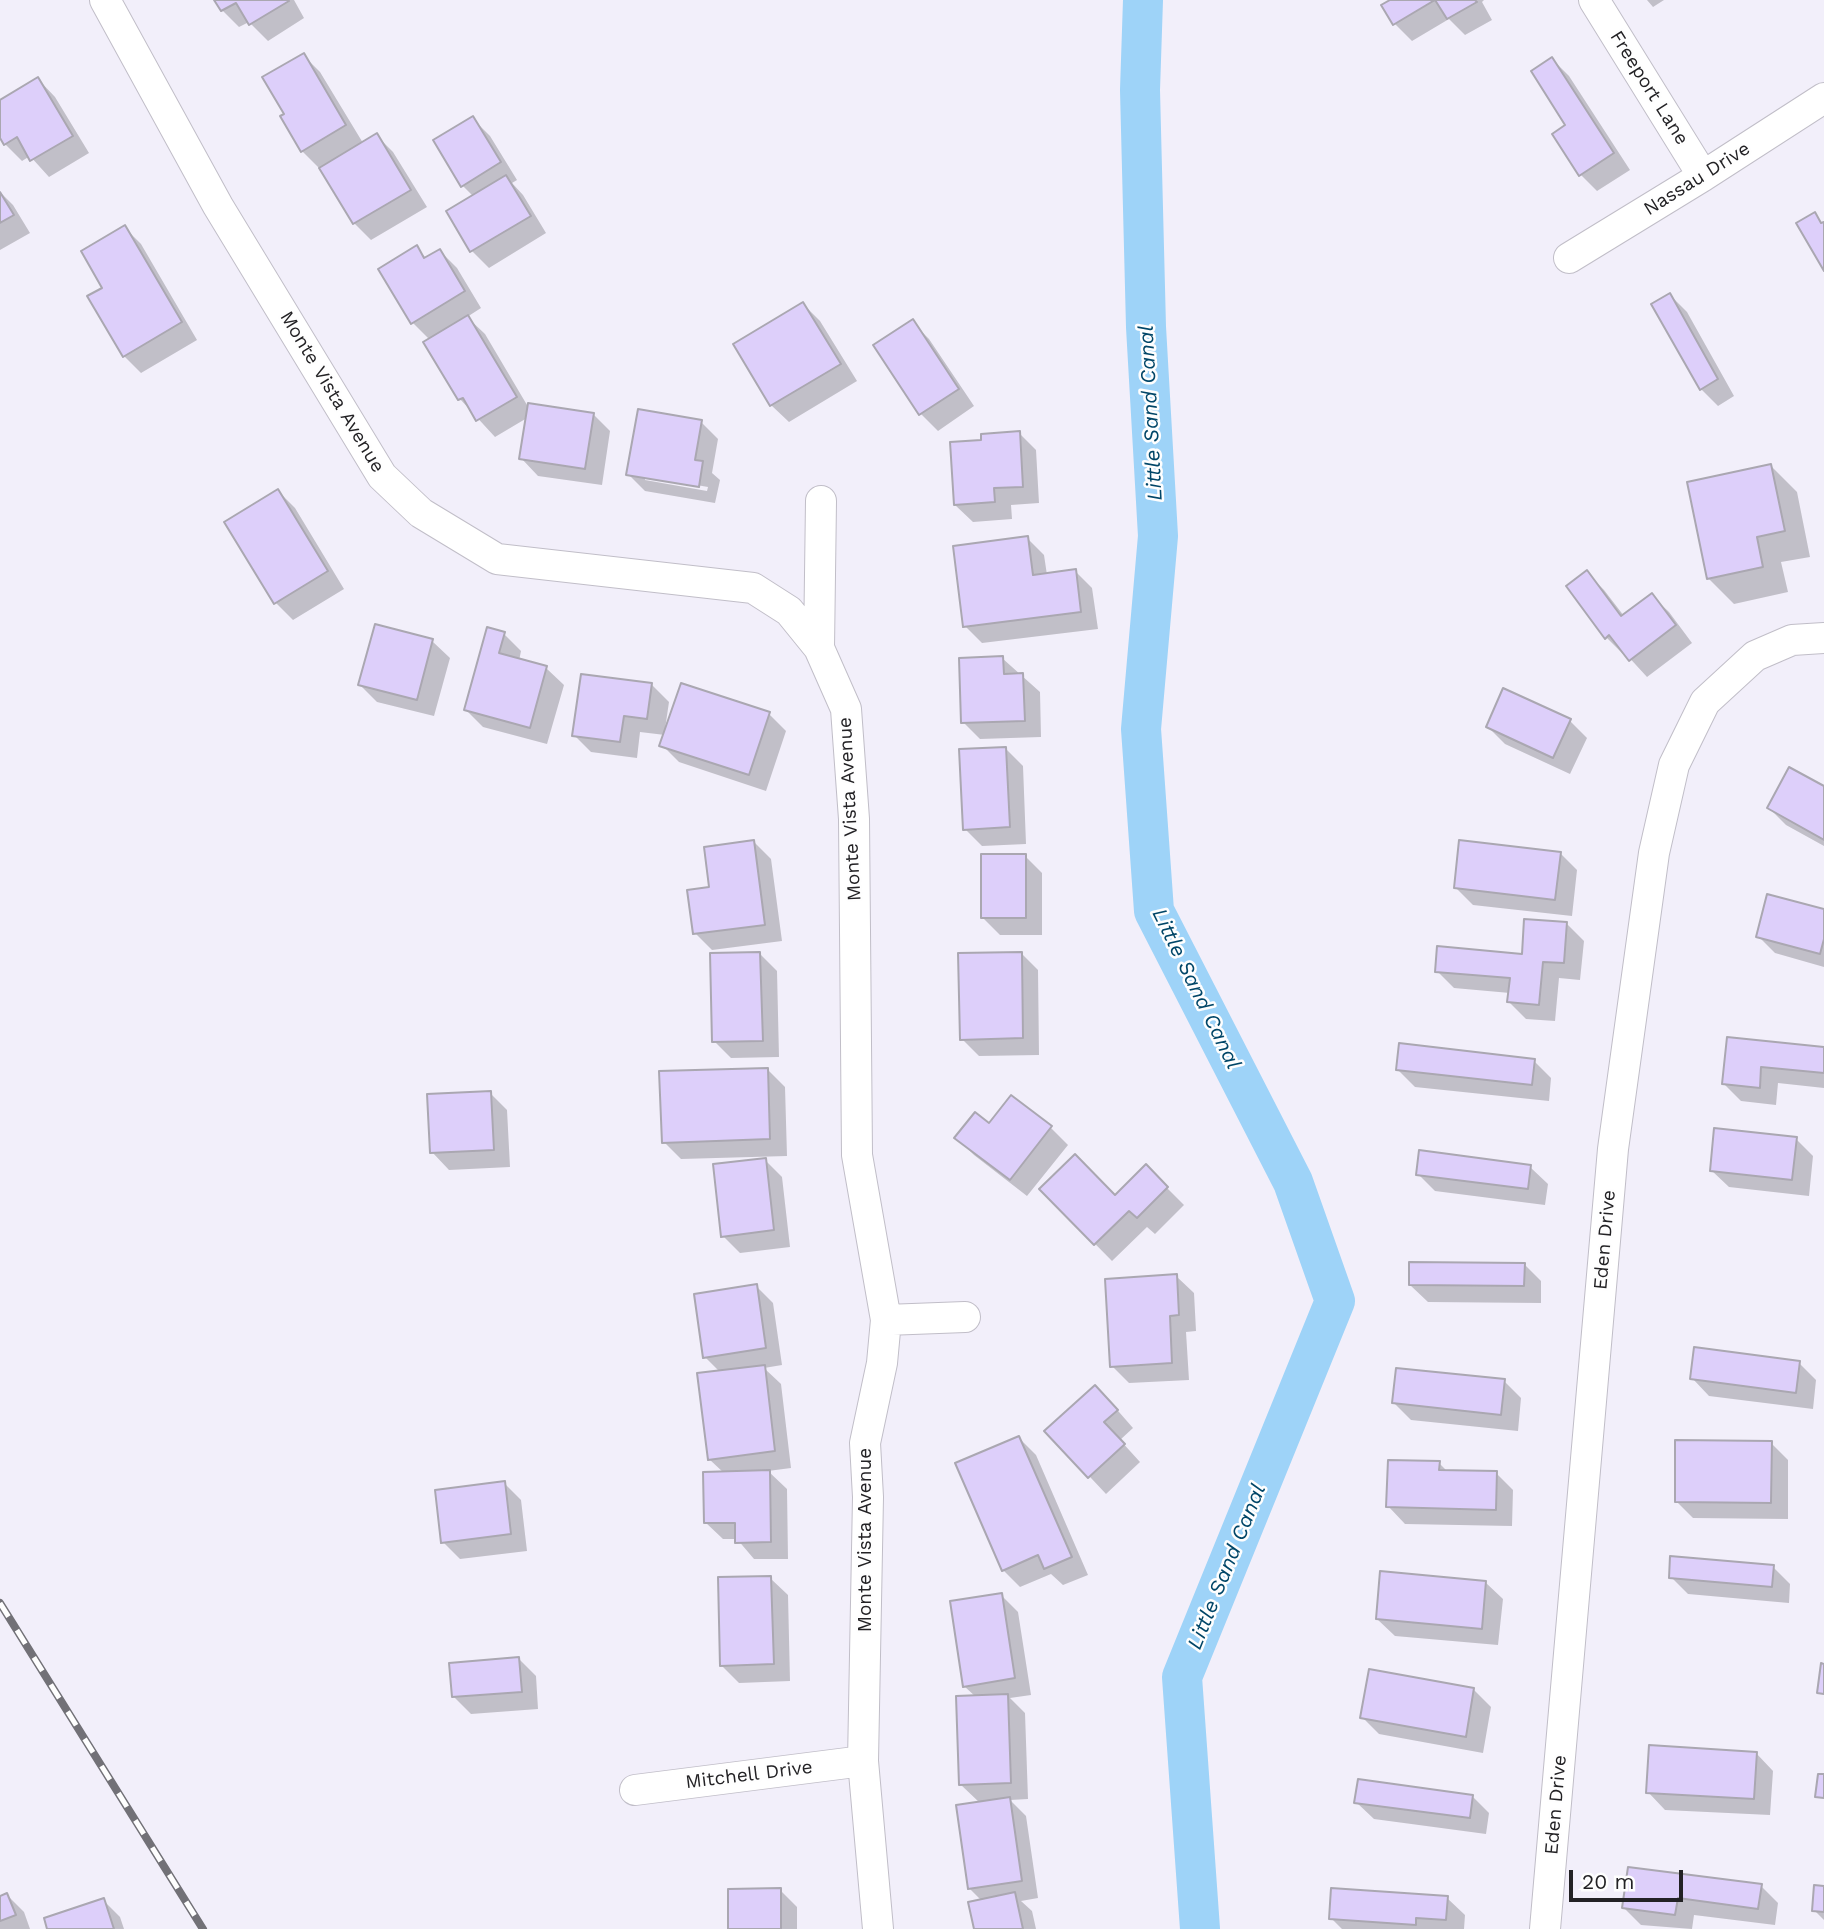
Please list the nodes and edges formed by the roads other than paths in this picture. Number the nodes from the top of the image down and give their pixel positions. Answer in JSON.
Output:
{"nodes":[{"id":1,"x":105,"y":0,"type":"edge"},
{"id":2,"x":1594,"y":0,"type":"edge"},
{"id":3,"x":1824,"y":98,"type":"edge"},
{"id":4,"x":1703,"y":176,"type":"junction"},
{"id":5,"x":1569,"y":258,"type":"dead end"},
{"id":6,"x":821,"y":501,"type":"dead end"},
{"id":7,"x":1824,"y":638,"type":"edge"},
{"id":8,"x":820,"y":648,"type":"junction"},
{"id":9,"x":965,"y":1317,"type":"dead end"},
{"id":10,"x":886,"y":1320,"type":"junction"},
{"id":11,"x":863,"y":1761,"type":"junction"},
{"id":12,"x":635,"y":1790,"type":"dead end"},
{"id":13,"x":878,"y":1929,"type":"edge"},
{"id":14,"x":1545,"y":1929,"type":"edge"}],
"edges":[{"from":1,"to":8,"type":"street","name":"Monte Vista Avenue"},
{"from":2,"to":4,"type":"street","name":"Freeport Lane"},
{"from":3,"to":4,"type":"street","name":"Nassau Drive"},
{"from":4,"to":5,"type":"street","name":"Nassau Drive"},
{"from":6,"to":8,"type":"street"},
{"from":7,"to":14,"type":"street","name":"Eden Drive"},
{"from":8,"to":10,"type":"street","name":"Monte Vista Avenue"},
{"from":9,"to":10,"type":"street"},
{"from":10,"to":11,"type":"street","name":"Monte Vista Avenue"},
{"from":11,"to":12,"type":"street","name":"Mitchell Drive"},
{"from":11,"to":13,"type":"street","name":"Monte Vista Avenue"}]}
